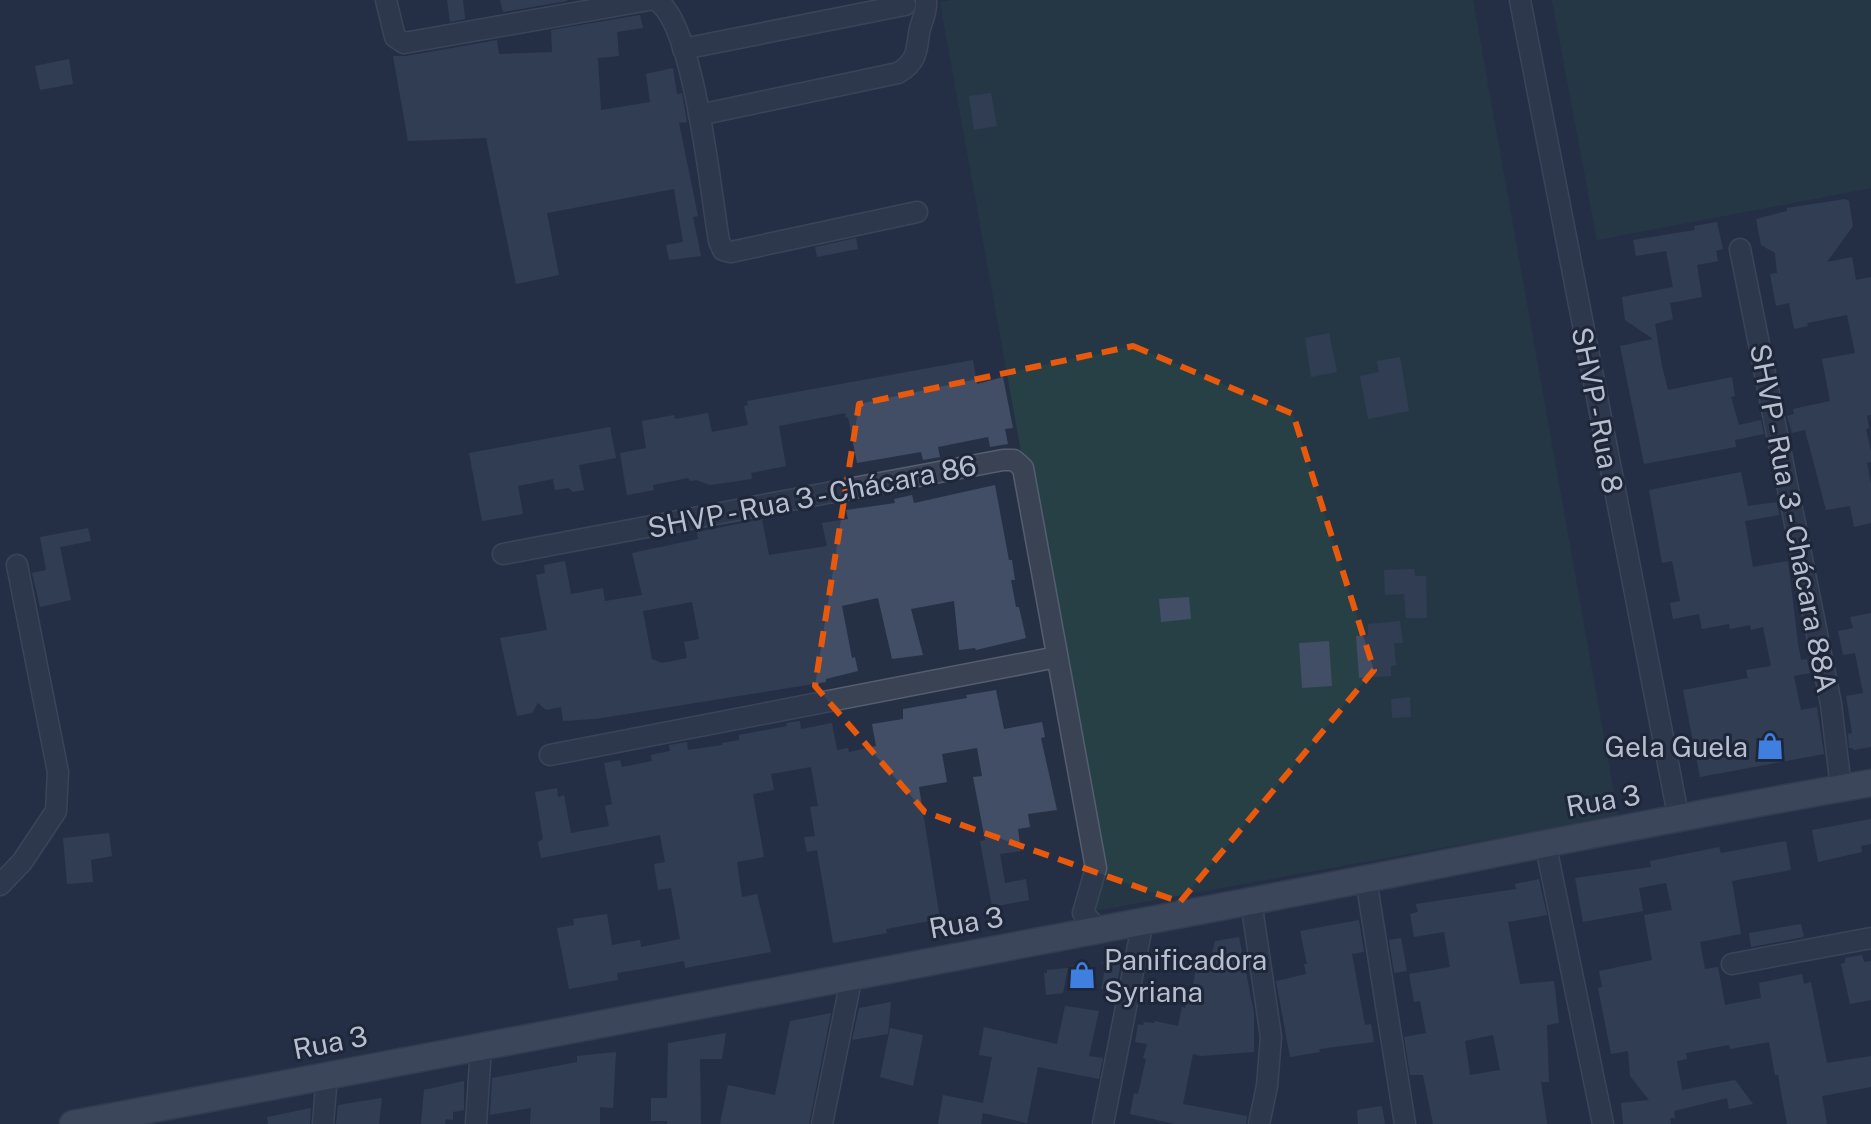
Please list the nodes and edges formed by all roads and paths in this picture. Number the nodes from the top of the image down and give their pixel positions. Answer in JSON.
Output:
{"nodes":[{"id":1,"x":386,"y":0,"type":"edge"},
{"id":2,"x":652,"y":0,"type":"edge"},
{"id":3,"x":926,"y":0,"type":"edge"},
{"id":4,"x":1520,"y":0,"type":"edge"},
{"id":5,"x":904,"y":2,"type":"edge"},
{"id":6,"x":919,"y":32,"type":"junction"},
{"id":7,"x":683,"y":49,"type":"junction"},
{"id":8,"x":699,"y":115,"type":"junction"},
{"id":9,"x":917,"y":212,"type":"dead end"},
{"id":10,"x":1740,"y":249,"type":"dead end"},
{"id":11,"x":503,"y":554,"type":"dead end"},
{"id":12,"x":17,"y":565,"type":"dead end"},
{"id":13,"x":1057,"y":657,"type":"junction"},
{"id":14,"x":550,"y":755,"type":"dead end"},
{"id":15,"x":1871,"y":783,"type":"edge"},
{"id":16,"x":1841,"y":788,"type":"junction"},
{"id":17,"x":1679,"y":820,"type":"junction"},
{"id":18,"x":1545,"y":842,"type":"junction"},
{"id":19,"x":1366,"y":879,"type":"junction"},
{"id":20,"x":0,"y":885,"type":"edge"},
{"id":21,"x":1251,"y":901,"type":"junction"},
{"id":22,"x":1143,"y":921,"type":"junction"},
{"id":23,"x":1099,"y":930,"type":"junction"},
{"id":24,"x":1871,"y":938,"type":"edge"},
{"id":25,"x":1732,"y":964,"type":"dead end"},
{"id":26,"x":852,"y":975,"type":"junction"},
{"id":27,"x":481,"y":1047,"type":"junction"},
{"id":28,"x":327,"y":1075,"type":"junction"},
{"id":29,"x":73,"y":1124,"type":"edge"},
{"id":30,"x":323,"y":1124,"type":"edge"},
{"id":31,"x":476,"y":1124,"type":"edge"},
{"id":32,"x":822,"y":1124,"type":"edge"},
{"id":33,"x":1103,"y":1124,"type":"edge"},
{"id":34,"x":1259,"y":1124,"type":"edge"},
{"id":35,"x":1405,"y":1124,"type":"edge"},
{"id":36,"x":1603,"y":1124,"type":"edge"}],
"edges":[{"from":1,"to":2,"type":"street"},
{"from":2,"to":7,"type":"street"},
{"from":3,"to":6,"type":"street"},
{"from":4,"to":17,"type":"street","name":"SHVP - Rua 8"},
{"from":5,"to":6,"type":"street"},
{"from":5,"to":7,"type":"street"},
{"from":6,"to":8,"type":"street"},
{"from":7,"to":8,"type":"street"},
{"from":8,"to":9,"type":"street"},
{"from":10,"to":16,"type":"street","name":"SHVP - Rua 3 - Chácara 88A"},
{"from":11,"to":13,"type":"street","name":"SHVP - Rua 3 - Chácara 86"},
{"from":12,"to":20,"type":"street"},
{"from":13,"to":14,"type":"street"},
{"from":13,"to":23,"type":"street","name":"SHVP - Rua 3 - Chácara 86"},
{"from":15,"to":16,"type":"main road","name":"Rua 3"},
{"from":16,"to":17,"type":"main road","name":"Rua 3"},
{"from":17,"to":18,"type":"main road","name":"Rua 3"},
{"from":18,"to":19,"type":"main road","name":"Rua 3"},
{"from":18,"to":36,"type":"street"},
{"from":19,"to":21,"type":"main road","name":"Rua 3"},
{"from":19,"to":35,"type":"street"},
{"from":21,"to":22,"type":"main road","name":"Rua 3"},
{"from":21,"to":34,"type":"street"},
{"from":22,"to":23,"type":"main road","name":"Rua 3"},
{"from":22,"to":33,"type":"street"},
{"from":23,"to":26,"type":"main road","name":"Rua 3"},
{"from":24,"to":25,"type":"street"},
{"from":26,"to":27,"type":"main road","name":"Rua 3"},
{"from":26,"to":32,"type":"street"},
{"from":27,"to":28,"type":"main road","name":"Rua 3"},
{"from":27,"to":31,"type":"street"},
{"from":28,"to":29,"type":"main road","name":"Rua 3"},
{"from":28,"to":30,"type":"street"}]}
